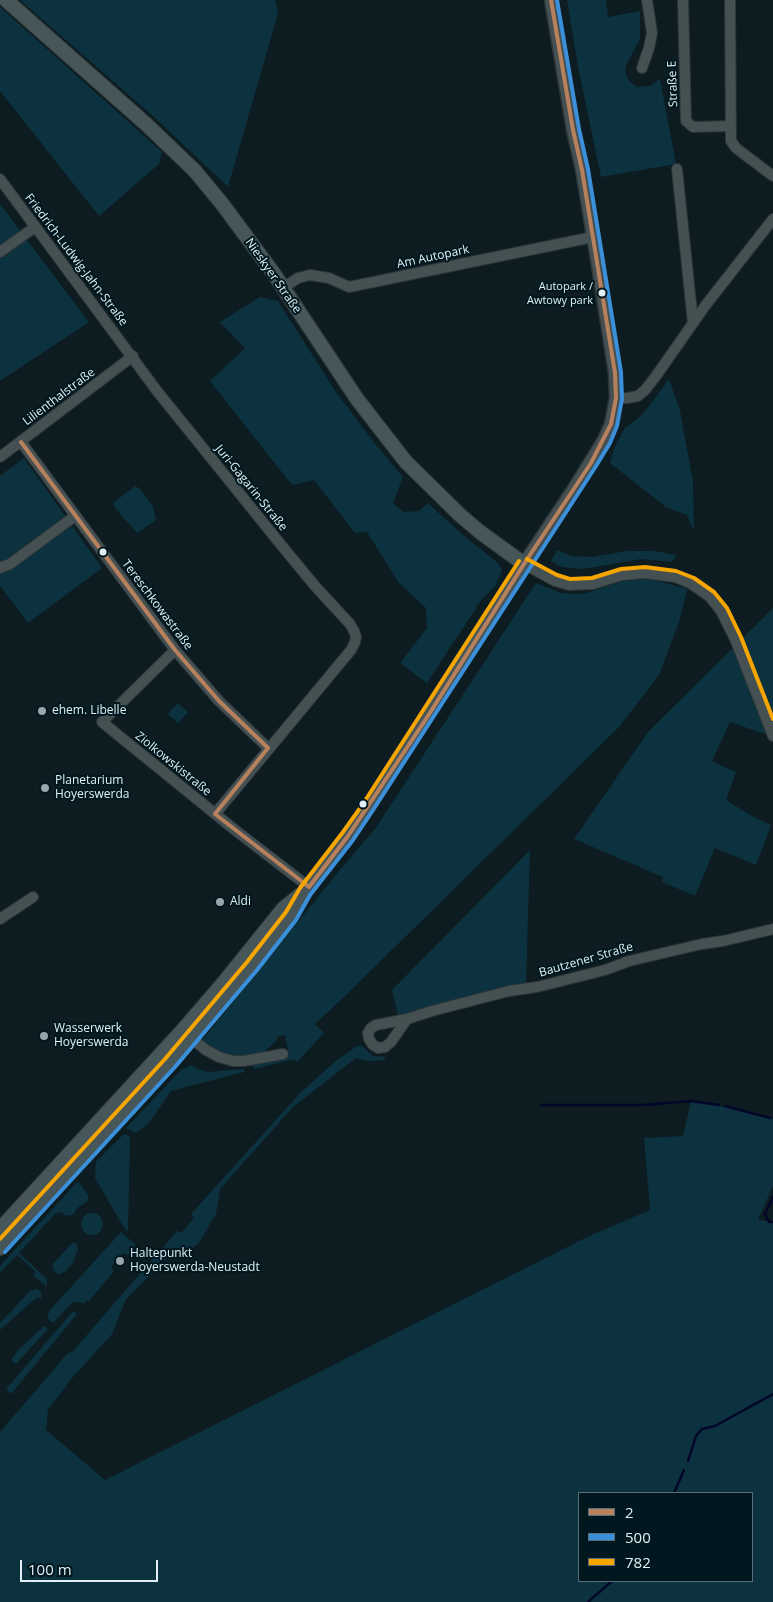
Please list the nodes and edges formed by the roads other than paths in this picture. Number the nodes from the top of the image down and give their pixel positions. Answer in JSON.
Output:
{"nodes":[{"id":1,"x":6,"y":0,"type":"edge"},
{"id":2,"x":552,"y":0,"type":"edge"},
{"id":3,"x":647,"y":0,"type":"edge"},
{"id":4,"x":683,"y":0,"type":"edge"},
{"id":5,"x":730,"y":0,"type":"edge"},
{"id":6,"x":642,"y":68,"type":"dead end"},
{"id":7,"x":731,"y":126,"type":"junction"},
{"id":8,"x":677,"y":170,"type":"dead end"},
{"id":9,"x":773,"y":176,"type":"edge"},
{"id":10,"x":0,"y":179,"type":"edge"},
{"id":11,"x":773,"y":219,"type":"edge"},
{"id":12,"x":35,"y":227,"type":"junction"},
{"id":13,"x":593,"y":238,"type":"junction"},
{"id":14,"x":0,"y":252,"type":"edge"},
{"id":15,"x":283,"y":288,"type":"junction"},
{"id":16,"x":693,"y":323,"type":"junction"},
{"id":17,"x":133,"y":356,"type":"junction"},
{"id":18,"x":616,"y":398,"type":"junction"},
{"id":19,"x":21,"y":442,"type":"junction"},
{"id":20,"x":0,"y":457,"type":"edge"},
{"id":21,"x":75,"y":516,"type":"junction"},
{"id":22,"x":524,"y":564,"type":"junction"},
{"id":23,"x":0,"y":568,"type":"edge"},
{"id":24,"x":354,"y":632,"type":"joint"},
{"id":25,"x":175,"y":650,"type":"junction"},
{"id":26,"x":773,"y":736,"type":"edge"},
{"id":27,"x":268,"y":748,"type":"junction"},
{"id":28,"x":215,"y":814,"type":"junction"},
{"id":29,"x":307,"y":890,"type":"junction"},
{"id":30,"x":33,"y":897,"type":"dead end"},
{"id":31,"x":0,"y":919,"type":"edge"},
{"id":32,"x":773,"y":929,"type":"edge"},
{"id":33,"x":407,"y":1019,"type":"dead end"},
{"id":34,"x":186,"y":1034,"type":"junction"},
{"id":35,"x":282,"y":1054,"type":"dead end"},
{"id":36,"x":0,"y":1229,"type":"edge"},
{"id":37,"x":0,"y":1248,"type":"edge"}],
"edges":[{"from":1,"to":15,"type":"main road","name":"Nieskyer Straße"},
{"from":2,"to":13,"type":"street"},
{"from":3,"to":6,"type":"street"},
{"from":4,"to":7,"type":"street","name":"Straße E"},
{"from":5,"to":7,"type":"street"},
{"from":7,"to":9,"type":"street"},
{"from":8,"to":16,"type":"street"},
{"from":10,"to":12,"type":"street","name":"Friedrich-Ludwig-Jahn-Straße"},
{"from":11,"to":16,"type":"street"},
{"from":12,"to":14,"type":"street"},
{"from":12,"to":17,"type":"street","name":"Friedrich-Ludwig-Jahn-Straße"},
{"from":13,"to":15,"type":"street","name":"Am Autopark"},
{"from":13,"to":18,"type":"street"},
{"from":15,"to":22,"type":"main road","name":"Nieskyer Straße"},
{"from":16,"to":18,"type":"street"},
{"from":17,"to":19,"type":"street","name":"Lilienthalstraße"},
{"from":17,"to":24,"type":"street","name":"Juri-Gagarin-Straße"},
{"from":18,"to":22,"type":"street"},
{"from":19,"to":20,"type":"street","name":"Lilienthalstraße"},
{"from":19,"to":21,"type":"street","name":"Tereschkowastraße"},
{"from":21,"to":23,"type":"street"},
{"from":21,"to":25,"type":"street","name":"Tereschkowastraße"},
{"from":22,"to":26,"type":"street"},
{"from":22,"to":29,"type":"main road"},
{"from":24,"to":27,"type":"street","name":"Ziolkowskistraße"},
{"from":25,"to":27,"type":"street","name":"Tereschkowastraße"},
{"from":25,"to":28,"type":"street","name":"Ziolkowskistraße"},
{"from":27,"to":28,"type":"street","name":"Ziolkowskistraße"},
{"from":28,"to":29,"type":"street","name":"Ziolkowskistraße"},
{"from":29,"to":34,"type":"main road"},
{"from":30,"to":31,"type":"street"},
{"from":32,"to":33,"type":"street","name":"Bautzener Straße"},
{"from":34,"to":35,"type":"street"},
{"from":34,"to":36,"type":"main road"},
{"from":34,"to":37,"type":"main road"}]}
